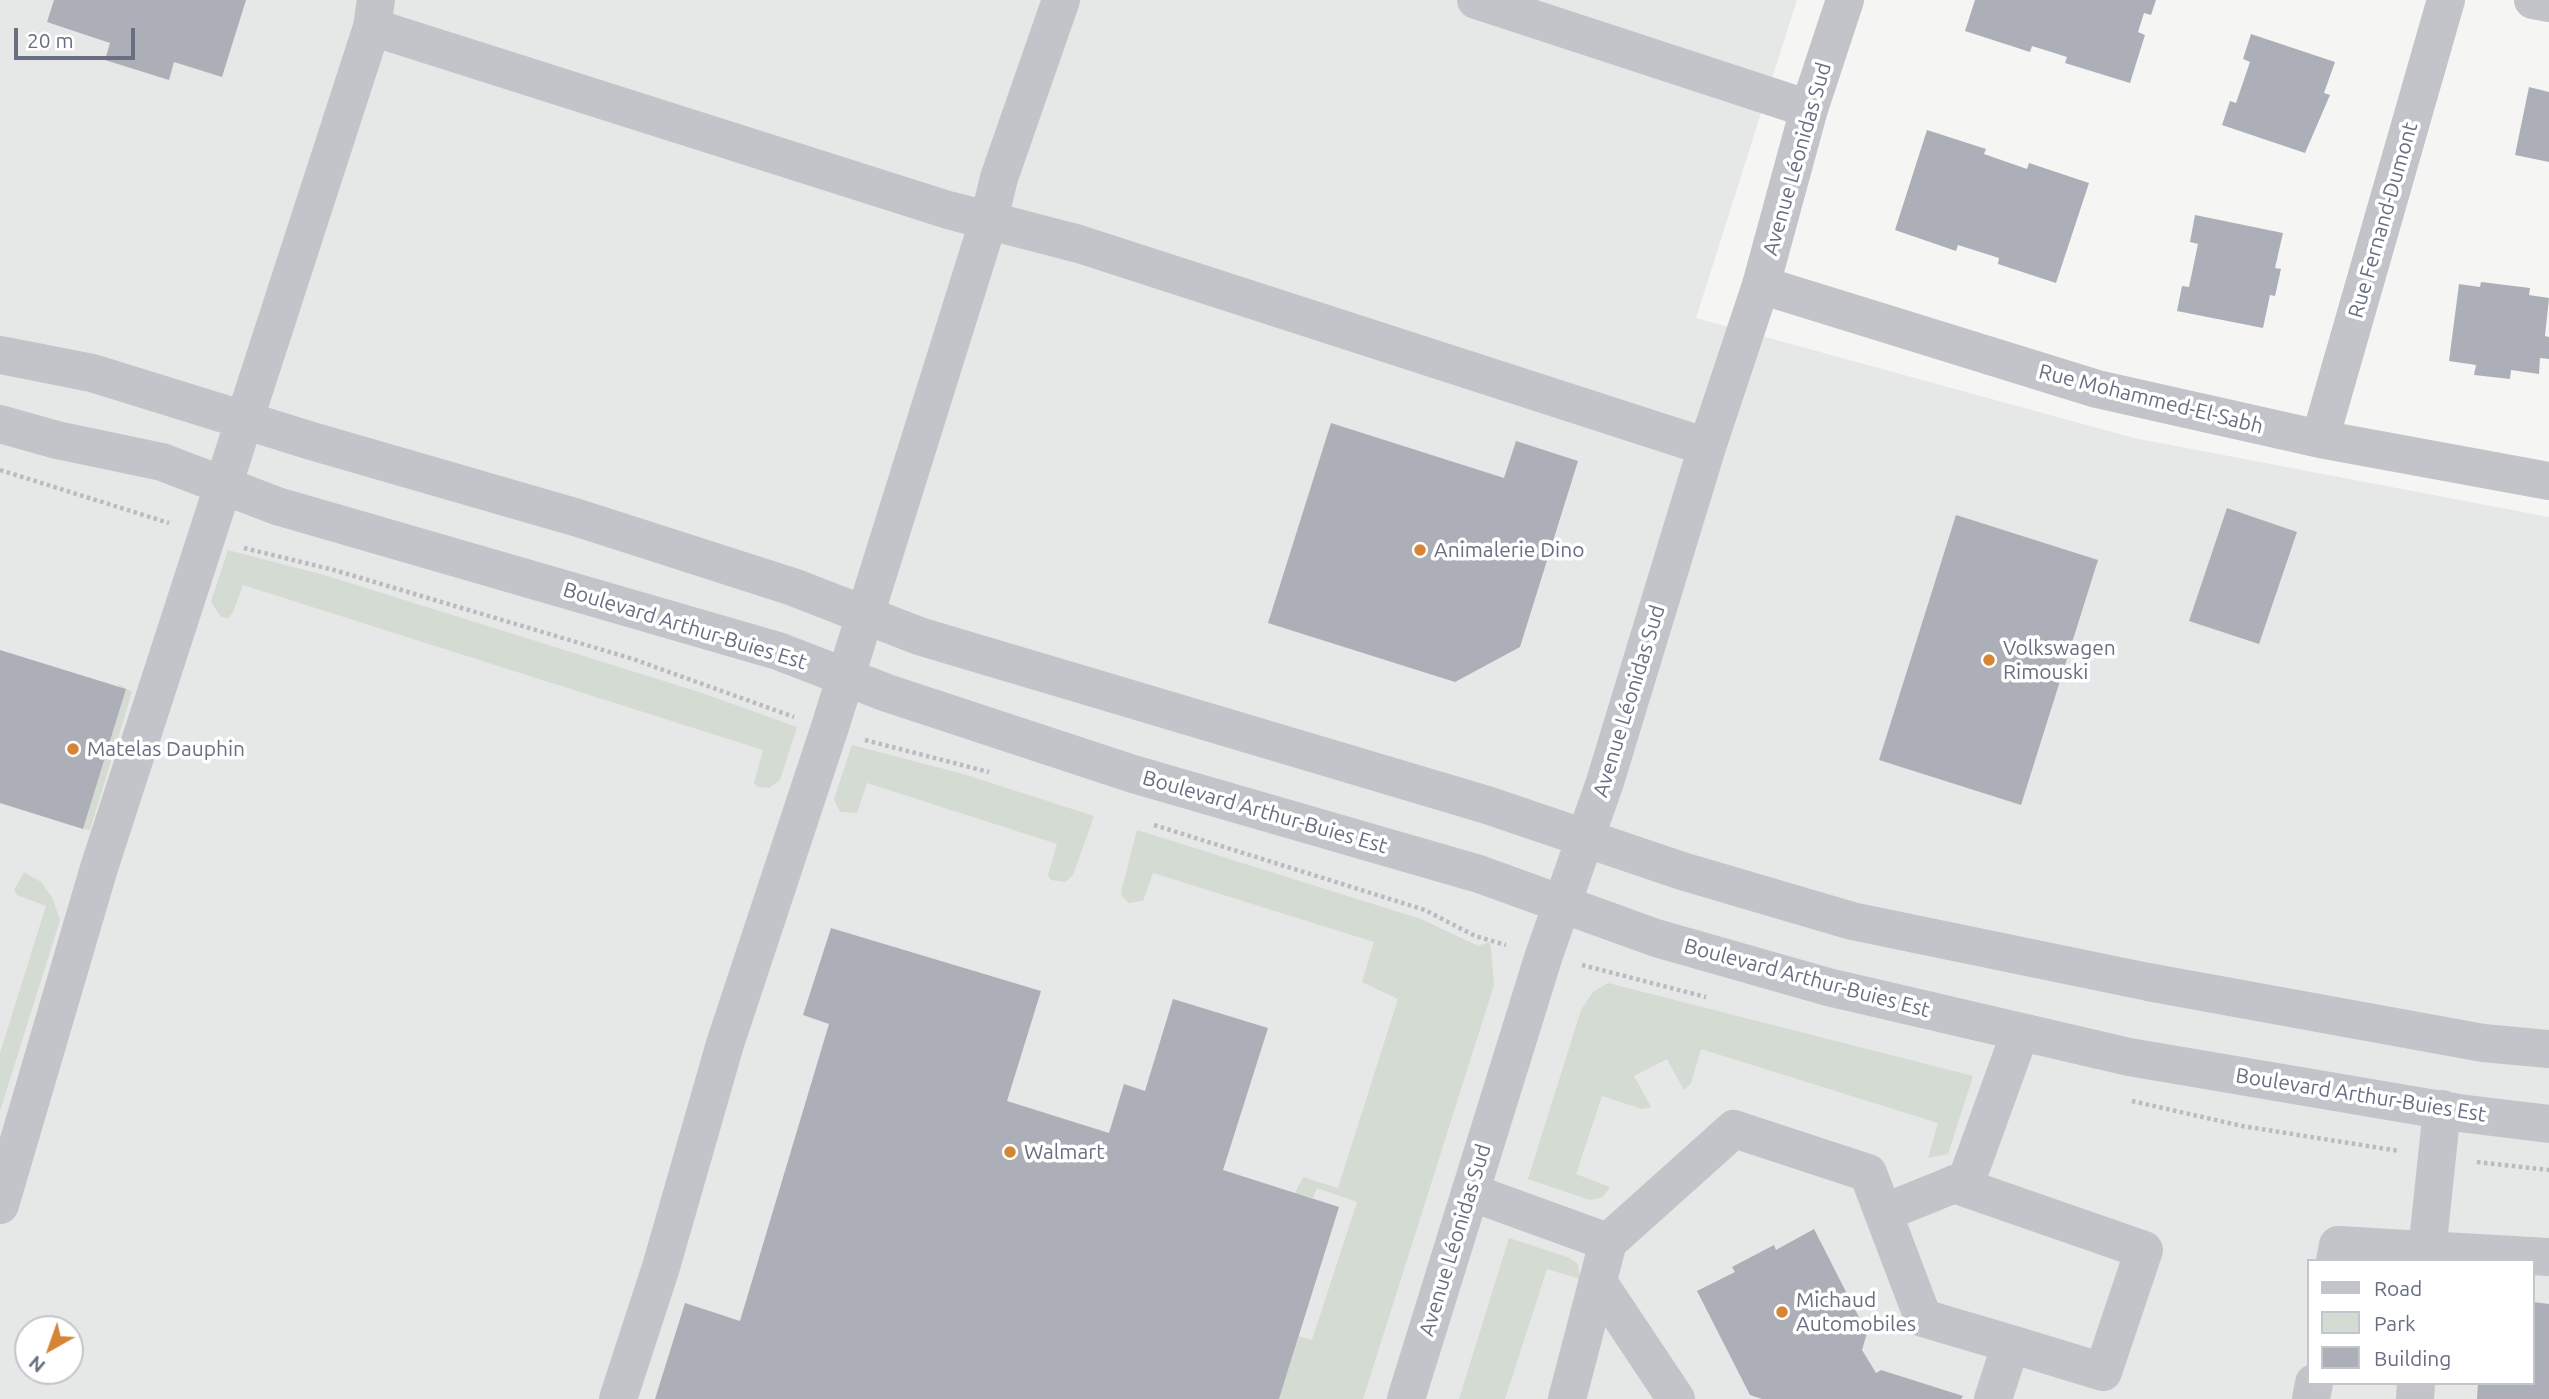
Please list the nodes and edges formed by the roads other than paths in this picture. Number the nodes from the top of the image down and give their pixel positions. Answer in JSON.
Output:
{"nodes":[{"id":1,"x":1061,"y":0,"type":"edge"},
{"id":2,"x":1476,"y":0,"type":"edge"},
{"id":3,"x":1845,"y":0,"type":"edge"},
{"id":4,"x":2446,"y":0,"type":"edge"},
{"id":5,"x":2533,"y":0,"type":"edge"},
{"id":6,"x":2549,"y":3,"type":"edge"},
{"id":7,"x":374,"y":14,"type":"edge"},
{"id":8,"x":1809,"y":109,"type":"junction"},
{"id":9,"x":989,"y":219,"type":"junction"},
{"id":10,"x":1761,"y":285,"type":"junction"},
{"id":11,"x":0,"y":355,"type":"edge"},
{"id":12,"x":247,"y":419,"type":"junction"},
{"id":13,"x":0,"y":424,"type":"edge"},
{"id":14,"x":2320,"y":439,"type":"junction"},
{"id":15,"x":1707,"y":447,"type":"junction"},
{"id":16,"x":2549,"y":481,"type":"edge"},
{"id":17,"x":225,"y":484,"type":"junction"},
{"id":18,"x":863,"y":614,"type":"junction"},
{"id":19,"x":845,"y":678,"type":"junction"},
{"id":20,"x":1586,"y":838,"type":"junction"},
{"id":21,"x":1562,"y":904,"type":"junction"},
{"id":22,"x":2020,"y":1032,"type":"junction"},
{"id":23,"x":2549,"y":1049,"type":"edge"},
{"id":24,"x":2442,"y":1109,"type":"junction"},
{"id":25,"x":2549,"y":1124,"type":"edge"},
{"id":26,"x":1954,"y":1184,"type":"junction"},
{"id":27,"x":1471,"y":1192,"type":"junction"},
{"id":28,"x":0,"y":1205,"type":"edge"},
{"id":29,"x":1884,"y":1213,"type":"junction"},
{"id":30,"x":1608,"y":1242,"type":"junction"},
{"id":31,"x":2427,"y":1254,"type":"edge"},
{"id":32,"x":2549,"y":1257,"type":"edge"},
{"id":33,"x":2336,"y":1259,"type":"edge"},
{"id":34,"x":1598,"y":1282,"type":"junction"},
{"id":35,"x":2011,"y":1344,"type":"junction"},
{"id":36,"x":618,"y":1399,"type":"edge"},
{"id":37,"x":1406,"y":1399,"type":"edge"},
{"id":38,"x":1567,"y":1399,"type":"edge"},
{"id":39,"x":1676,"y":1399,"type":"edge"},
{"id":40,"x":1993,"y":1399,"type":"edge"}],
"edges":[{"from":1,"to":9,"type":"street"},
{"from":2,"to":8,"type":"street"},
{"from":3,"to":8,"type":"street","name":"Avenue Léonidas Sud"},
{"from":4,"to":14,"type":"street","name":"Rue Fernand-Dumont"},
{"from":5,"to":6,"type":"street"},
{"from":7,"to":9,"type":"street"},
{"from":7,"to":12,"type":"street"},
{"from":8,"to":10,"type":"street","name":"Avenue Léonidas Sud"},
{"from":9,"to":15,"type":"street"},
{"from":9,"to":18,"type":"street"},
{"from":10,"to":14,"type":"street","name":"Rue Mohammed-El-Sabh"},
{"from":10,"to":15,"type":"street","name":"Avenue Léonidas Sud"},
{"from":11,"to":12,"type":"street"},
{"from":12,"to":17,"type":"street"},
{"from":12,"to":18,"type":"street"},
{"from":13,"to":17,"type":"street","name":"Boulevard Arthur-Buies Est"},
{"from":14,"to":16,"type":"street","name":"Rue Mohammed-El-Sabh"},
{"from":15,"to":20,"type":"street","name":"Avenue Léonidas Sud"},
{"from":17,"to":19,"type":"street","name":"Boulevard Arthur-Buies Est"},
{"from":17,"to":28,"type":"street"},
{"from":18,"to":19,"type":"street"},
{"from":18,"to":20,"type":"street"},
{"from":19,"to":21,"type":"street","name":"Boulevard Arthur-Buies Est"},
{"from":19,"to":36,"type":"street"},
{"from":20,"to":21,"type":"street","name":"Avenue Léonidas Sud"},
{"from":20,"to":23,"type":"street"},
{"from":21,"to":22,"type":"street","name":"Boulevard Arthur-Buies Est"},
{"from":21,"to":27,"type":"street","name":"Avenue Léonidas Sud"},
{"from":22,"to":24,"type":"street","name":"Boulevard Arthur-Buies Est"},
{"from":22,"to":26,"type":"street"},
{"from":24,"to":25,"type":"street","name":"Boulevard Arthur-Buies Est"},
{"from":24,"to":31,"type":"street"},
{"from":26,"to":29,"type":"street"},
{"from":26,"to":35,"type":"street"},
{"from":27,"to":30,"type":"street"},
{"from":27,"to":37,"type":"street","name":"Avenue Léonidas Sud"},
{"from":29,"to":30,"type":"street"},
{"from":29,"to":35,"type":"street"},
{"from":30,"to":34,"type":"street"},
{"from":31,"to":32,"type":"street"},
{"from":31,"to":33,"type":"street"},
{"from":34,"to":38,"type":"street"},
{"from":34,"to":39,"type":"street"},
{"from":35,"to":40,"type":"street"}]}
